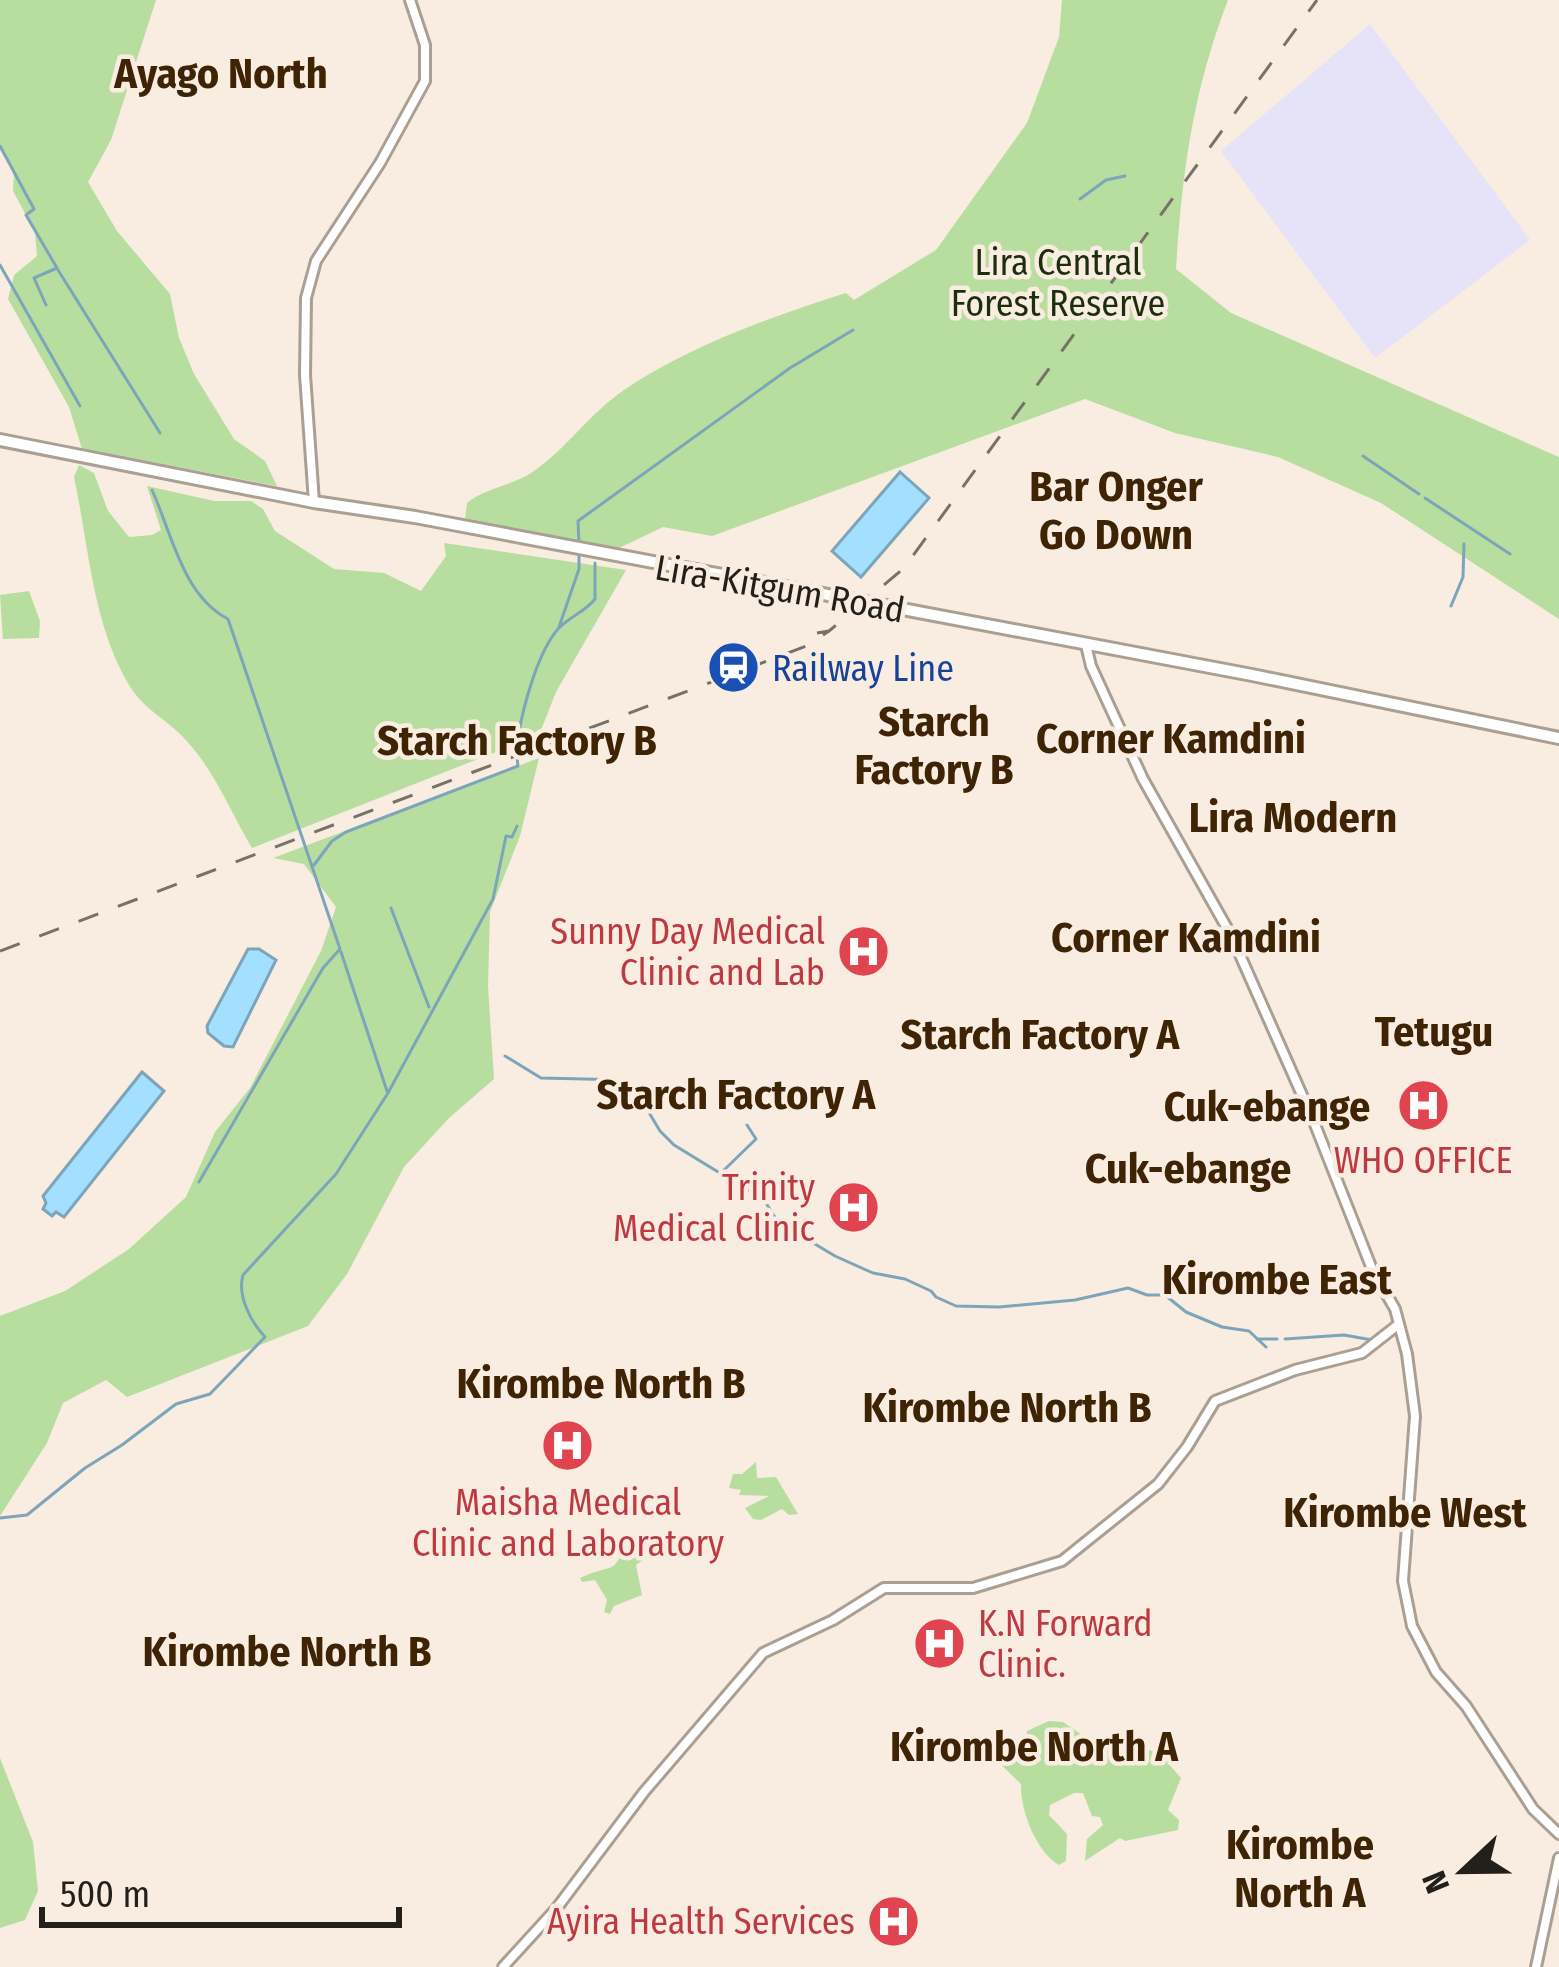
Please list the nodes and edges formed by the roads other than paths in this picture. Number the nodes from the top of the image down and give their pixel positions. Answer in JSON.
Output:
{"nodes":[{"id":1,"x":410,"y":0,"type":"edge"},
{"id":2,"x":0,"y":440,"type":"edge"},
{"id":3,"x":314,"y":502,"type":"junction"},
{"id":4,"x":1086,"y":645,"type":"junction"},
{"id":5,"x":1559,"y":738,"type":"edge"},
{"id":6,"x":1399,"y":1324,"type":"junction"},
{"id":7,"x":1559,"y":1834,"type":"edge"},
{"id":8,"x":1559,"y":1858,"type":"edge"},
{"id":9,"x":503,"y":1967,"type":"edge"},
{"id":10,"x":1536,"y":1967,"type":"edge"}],
"edges":[{"from":1,"to":3,"type":"street"},
{"from":2,"to":3,"type":"main road","name":"Lira-Kitgum Road"},
{"from":3,"to":4,"type":"main road","name":"Lira-Kitgum Road"},
{"from":4,"to":5,"type":"main road","name":"Lira-Kitgum Road"},
{"from":4,"to":6,"type":"street"},
{"from":6,"to":7,"type":"street"},
{"from":6,"to":9,"type":"street"},
{"from":8,"to":10,"type":"street"}]}
